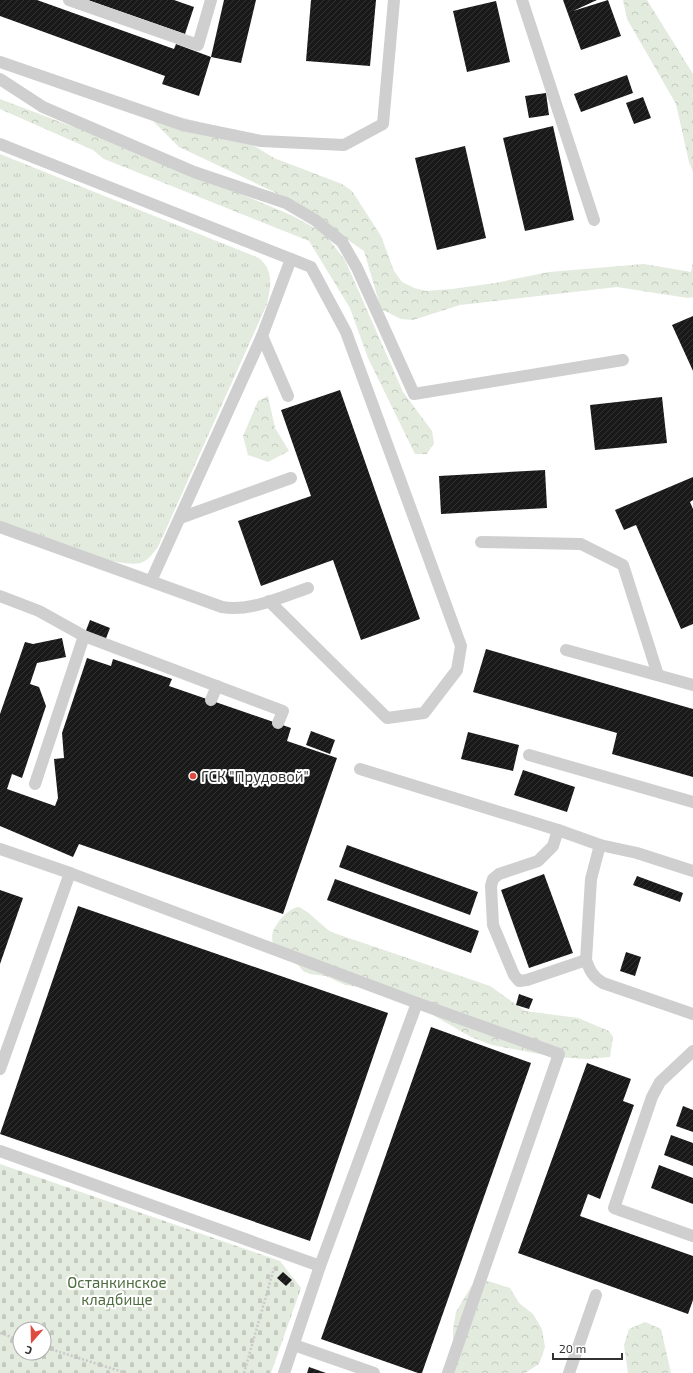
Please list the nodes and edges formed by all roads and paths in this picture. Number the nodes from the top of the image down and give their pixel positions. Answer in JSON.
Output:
{"nodes":[{"id":1,"x":69,"y":0,"type":"edge"},
{"id":2,"x":394,"y":0,"type":"edge"},
{"id":3,"x":522,"y":0,"type":"edge"},
{"id":4,"x":208,"y":1,"type":"edge"},
{"id":5,"x":0,"y":62,"type":"edge"},
{"id":6,"x":0,"y":79,"type":"edge"},
{"id":7,"x":0,"y":144,"type":"edge"},
{"id":8,"x":594,"y":220,"type":"dead end"},
{"id":9,"x":291,"y":259,"type":"junction"},
{"id":10,"x":262,"y":336,"type":"junction"},
{"id":11,"x":623,"y":360,"type":"dead end"},
{"id":12,"x":288,"y":396,"type":"dead end"},
{"id":13,"x":291,"y":478,"type":"dead end"},
{"id":14,"x":180,"y":518,"type":"junction"},
{"id":15,"x":0,"y":527,"type":"edge"},
{"id":16,"x":481,"y":542,"type":"dead end"},
{"id":17,"x":151,"y":581,"type":"junction"},
{"id":18,"x":308,"y":588,"type":"dead end"},
{"id":19,"x":0,"y":596,"type":"edge"},
{"id":20,"x":269,"y":601,"type":"junction"},
{"id":21,"x":84,"y":636,"type":"junction"},
{"id":22,"x":566,"y":650,"type":"dead end"},
{"id":23,"x":658,"y":675,"type":"junction"},
{"id":24,"x":693,"y":685,"type":"edge"},
{"id":25,"x":217,"y":686,"type":"junction"},
{"id":26,"x":211,"y":700,"type":"dead end"},
{"id":27,"x":278,"y":723,"type":"dead end"},
{"id":28,"x":529,"y":755,"type":"dead end"},
{"id":29,"x":360,"y":769,"type":"dead end"},
{"id":30,"x":34,"y":784,"type":"dead end"},
{"id":31,"x":693,"y":802,"type":"edge"},
{"id":32,"x":558,"y":830,"type":"junction"},
{"id":33,"x":600,"y":845,"type":"junction"},
{"id":34,"x":0,"y":849,"type":"edge"},
{"id":35,"x":693,"y":870,"type":"edge"},
{"id":36,"x":70,"y":873,"type":"junction"},
{"id":37,"x":586,"y":960,"type":"junction"},
{"id":38,"x":417,"y":1004,"type":"junction"},
{"id":39,"x":693,"y":1014,"type":"edge"},
{"id":40,"x":693,"y":1051,"type":"edge"},
{"id":41,"x":0,"y":1069,"type":"edge"},
{"id":42,"x":0,"y":1151,"type":"edge"},
{"id":43,"x":693,"y":1236,"type":"edge"},
{"id":44,"x":275,"y":1264,"type":"dead end"},
{"id":45,"x":320,"y":1266,"type":"junction"},
{"id":46,"x":596,"y":1295,"type":"dead end"},
{"id":47,"x":0,"y":1333,"type":"edge"},
{"id":48,"x":12,"y":1337,"type":"edge"},
{"id":49,"x":294,"y":1345,"type":"junction"},
{"id":50,"x":52,"y":1350,"type":"edge"},
{"id":51,"x":126,"y":1373,"type":"edge"},
{"id":52,"x":244,"y":1373,"type":"edge"},
{"id":53,"x":284,"y":1373,"type":"edge"},
{"id":54,"x":374,"y":1373,"type":"edge"},
{"id":55,"x":448,"y":1373,"type":"edge"},
{"id":56,"x":569,"y":1373,"type":"edge"}],
"edges":[{"from":1,"to":4,"type":"lane"},
{"from":2,"to":5,"type":"lane"},
{"from":3,"to":8,"type":"lane"},
{"from":6,"to":11,"type":"lane"},
{"from":7,"to":9,"type":"lane"},
{"from":9,"to":10,"type":"lane"},
{"from":9,"to":20,"type":"lane"},
{"from":10,"to":12,"type":"lane"},
{"from":10,"to":14,"type":"lane"},
{"from":13,"to":14,"type":"lane"},
{"from":14,"to":17,"type":"lane"},
{"from":15,"to":17,"type":"lane"},
{"from":16,"to":23,"type":"lane"},
{"from":17,"to":20,"type":"lane"},
{"from":18,"to":20,"type":"lane"},
{"from":19,"to":21,"type":"lane"},
{"from":21,"to":25,"type":"lane"},
{"from":21,"to":30,"type":"lane"},
{"from":22,"to":23,"type":"lane"},
{"from":23,"to":24,"type":"lane"},
{"from":25,"to":26,"type":"lane"},
{"from":25,"to":27,"type":"lane"},
{"from":28,"to":31,"type":"lane"},
{"from":29,"to":32,"type":"lane"},
{"from":32,"to":33,"type":"lane"},
{"from":32,"to":37,"type":"lane"},
{"from":33,"to":35,"type":"lane"},
{"from":33,"to":37,"type":"lane"},
{"from":34,"to":36,"type":"lane"},
{"from":36,"to":38,"type":"lane"},
{"from":36,"to":41,"type":"lane"},
{"from":37,"to":39,"type":"lane"},
{"from":38,"to":45,"type":"lane"},
{"from":38,"to":55,"type":"lane"},
{"from":40,"to":43,"type":"lane"},
{"from":42,"to":45,"type":"lane"},
{"from":44,"to":52,"type":"path"},
{"from":45,"to":49,"type":"lane"},
{"from":46,"to":56,"type":"lane"},
{"from":47,"to":48,"type":"path"},
{"from":49,"to":53,"type":"lane"},
{"from":49,"to":54,"type":"lane"},
{"from":50,"to":51,"type":"path"}]}
